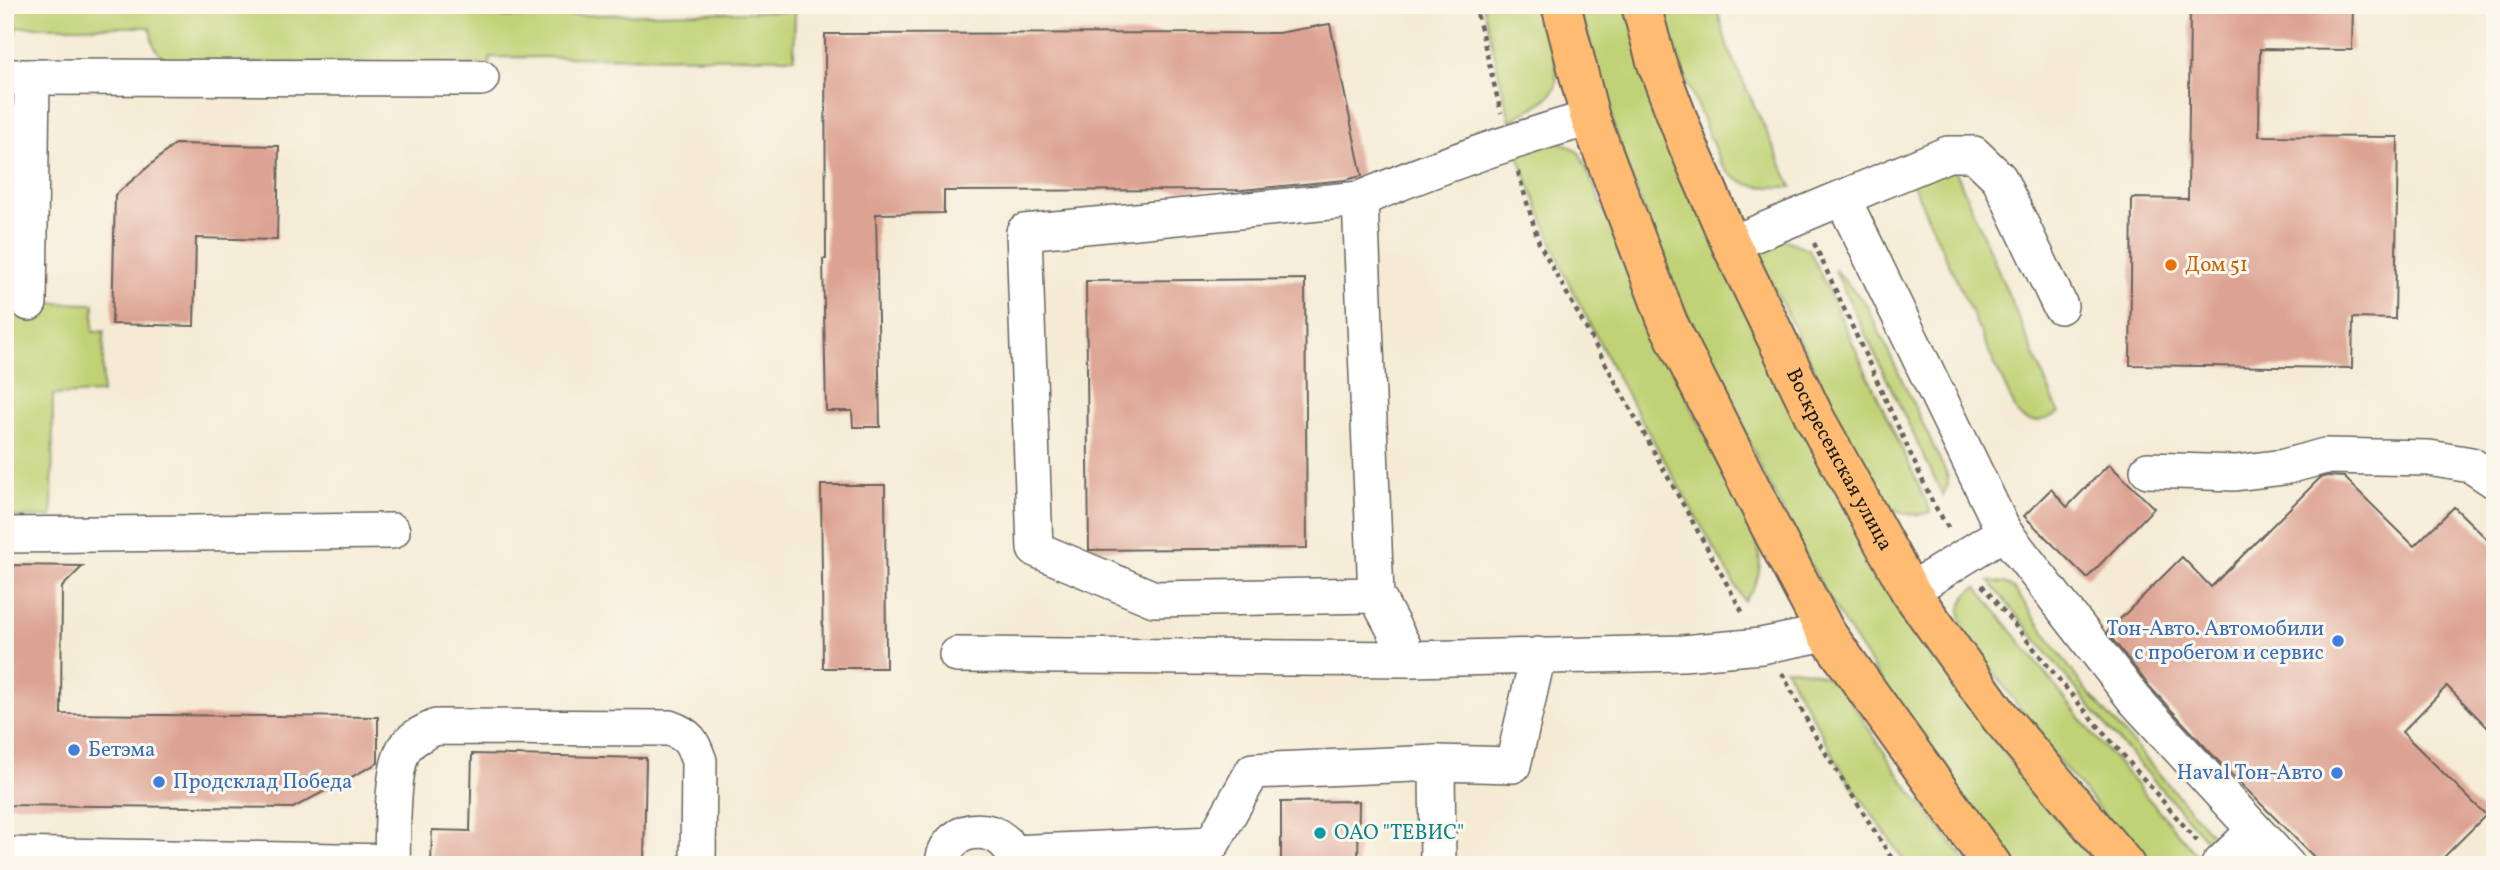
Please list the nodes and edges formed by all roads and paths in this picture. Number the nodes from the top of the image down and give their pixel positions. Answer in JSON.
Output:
{"nodes":[{"id":1,"x":1475,"y":5,"type":"edge"},
{"id":2,"x":1561,"y":5,"type":"edge"},
{"id":3,"x":1641,"y":5,"type":"edge"},
{"id":4,"x":19,"y":77,"type":"edge"},
{"id":5,"x":481,"y":78,"type":"dead end"},
{"id":6,"x":1590,"y":118,"type":"junction"},
{"id":7,"x":1508,"y":142,"type":"junction"},
{"id":8,"x":1360,"y":199,"type":"junction"},
{"id":9,"x":1843,"y":199,"type":"junction"},
{"id":10,"x":1731,"y":244,"type":"junction"},
{"id":11,"x":29,"y":303,"type":"dead end"},
{"id":12,"x":2060,"y":306,"type":"dead end"},
{"id":13,"x":2148,"y":470,"type":"dead end"},
{"id":14,"x":2495,"y":481,"type":"edge"},
{"id":15,"x":392,"y":531,"type":"dead end"},
{"id":16,"x":2004,"y":532,"type":"junction"},
{"id":17,"x":5,"y":536,"type":"edge"},
{"id":18,"x":1910,"y":591,"type":"junction"},
{"id":19,"x":1376,"y":595,"type":"junction"},
{"id":20,"x":1826,"y":633,"type":"junction"},
{"id":21,"x":1764,"y":645,"type":"junction"},
{"id":22,"x":957,"y":655,"type":"dead end"},
{"id":23,"x":1538,"y":655,"type":"junction"},
{"id":24,"x":1410,"y":659,"type":"junction"},
{"id":25,"x":1437,"y":764,"type":"junction"},
{"id":26,"x":2254,"y":831,"type":"junction"},
{"id":27,"x":5,"y":855,"type":"edge"},
{"id":28,"x":1014,"y":859,"type":"edge"},
{"id":29,"x":392,"y":863,"type":"edge"},
{"id":30,"x":698,"y":865,"type":"edge"},
{"id":31,"x":943,"y":865,"type":"edge"},
{"id":32,"x":1438,"y":865,"type":"edge"},
{"id":33,"x":1896,"y":865,"type":"edge"},
{"id":34,"x":1992,"y":865,"type":"edge"},
{"id":35,"x":2125,"y":865,"type":"edge"},
{"id":36,"x":2219,"y":865,"type":"edge"},
{"id":37,"x":2286,"y":865,"type":"edge"}],
"edges":[{"from":1,"to":7,"type":"path"},
{"from":2,"to":6,"type":"main road"},
{"from":3,"to":10,"type":"main road","name":"Воскресенская улица"},
{"from":4,"to":5,"type":"lane"},
{"from":4,"to":11,"type":"lane"},
{"from":6,"to":7,"type":"lane"},
{"from":6,"to":20,"type":"main road"},
{"from":7,"to":8,"type":"lane"},
{"from":7,"to":21,"type":"path"},
{"from":8,"to":19,"type":"lane"},
{"from":8,"to":19,"type":"lane"},
{"from":9,"to":10,"type":"lane"},
{"from":9,"to":12,"type":"lane"},
{"from":9,"to":16,"type":"lane"},
{"from":10,"to":18,"type":"main road","name":"Воскресенская улица"},
{"from":13,"to":14,"type":"lane"},
{"from":15,"to":17,"type":"lane"},
{"from":16,"to":18,"type":"lane"},
{"from":16,"to":26,"type":"lane"},
{"from":18,"to":35,"type":"main road","name":"Воскресенская улица"},
{"from":19,"to":24,"type":"lane"},
{"from":20,"to":21,"type":"lane"},
{"from":20,"to":34,"type":"main road"},
{"from":21,"to":23,"type":"lane"},
{"from":21,"to":33,"type":"path"},
{"from":22,"to":24,"type":"lane"},
{"from":23,"to":24,"type":"lane"},
{"from":23,"to":25,"type":"lane"},
{"from":25,"to":28,"type":"lane"},
{"from":25,"to":32,"type":"lane"},
{"from":26,"to":36,"type":"lane"},
{"from":26,"to":37,"type":"lane"},
{"from":27,"to":29,"type":"lane"},
{"from":28,"to":31,"type":"lane"},
{"from":29,"to":30,"type":"lane"}]}
